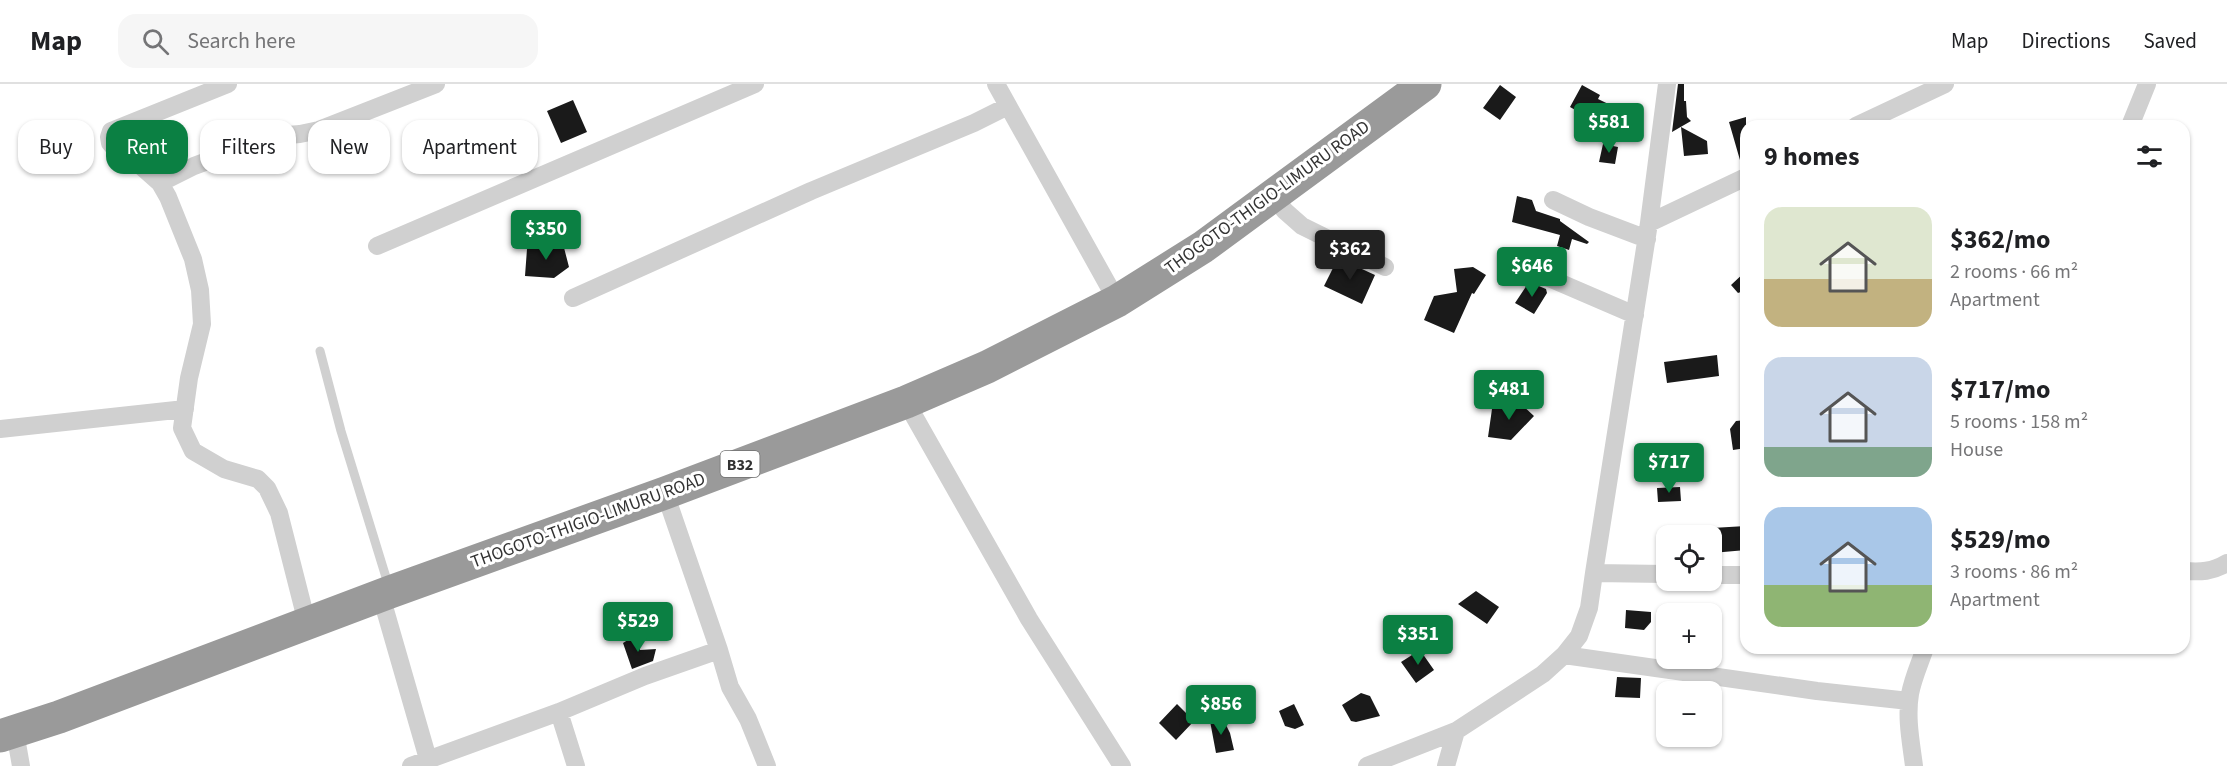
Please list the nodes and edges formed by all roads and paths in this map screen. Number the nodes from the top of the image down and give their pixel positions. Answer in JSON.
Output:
{"nodes":[{"id":1,"x":228,"y":84,"type":"edge"},
{"id":2,"x":436,"y":84,"type":"edge"},
{"id":3,"x":755,"y":84,"type":"edge"},
{"id":4,"x":996,"y":84,"type":"edge"},
{"id":5,"x":1425,"y":84,"type":"edge"},
{"id":6,"x":1667,"y":84,"type":"edge"},
{"id":7,"x":1945,"y":84,"type":"edge"},
{"id":8,"x":2147,"y":84,"type":"edge"},
{"id":9,"x":1008,"y":106,"type":"junction"},
{"id":10,"x":1869,"y":120,"type":"edge"},
{"id":11,"x":2132,"y":120,"type":"edge"},
{"id":12,"x":1740,"y":180,"type":"edge"},
{"id":13,"x":160,"y":183,"type":"junction"},
{"id":14,"x":1272,"y":195,"type":"junction"},
{"id":15,"x":1553,"y":200,"type":"dead end"},
{"id":16,"x":1648,"y":231,"type":"junction"},
{"id":17,"x":376,"y":246,"type":"dead end"},
{"id":18,"x":1507,"y":260,"type":"dead end"},
{"id":19,"x":1385,"y":267,"type":"dead end"},
{"id":20,"x":573,"y":298,"type":"dead end"},
{"id":21,"x":1117,"y":301,"type":"junction"},
{"id":22,"x":1635,"y":315,"type":"junction"},
{"id":23,"x":320,"y":351,"type":"dead end"},
{"id":24,"x":906,"y":402,"type":"junction"},
{"id":25,"x":185,"y":409,"type":"junction"},
{"id":26,"x":0,"y":429,"type":"edge"},
{"id":27,"x":665,"y":493,"type":"junction"},
{"id":28,"x":2227,"y":563,"type":"edge"},
{"id":29,"x":2190,"y":571,"type":"edge"},
{"id":30,"x":1594,"y":573,"type":"junction"},
{"id":31,"x":1656,"y":574,"type":"edge"},
{"id":32,"x":1722,"y":574,"type":"edge"},
{"id":33,"x":1740,"y":575,"type":"edge"},
{"id":34,"x":386,"y":594,"type":"junction"},
{"id":35,"x":307,"y":623,"type":"junction"},
{"id":36,"x":719,"y":650,"type":"junction"},
{"id":37,"x":1923,"y":654,"type":"edge"},
{"id":38,"x":1564,"y":656,"type":"junction"},
{"id":39,"x":1909,"y":701,"type":"junction"},
{"id":40,"x":559,"y":712,"type":"junction"},
{"id":41,"x":1456,"y":731,"type":"junction"},
{"id":42,"x":7,"y":734,"type":"edge"},
{"id":43,"x":419,"y":763,"type":"edge"},
{"id":44,"x":21,"y":766,"type":"edge"},
{"id":45,"x":576,"y":766,"type":"edge"},
{"id":46,"x":767,"y":766,"type":"edge"},
{"id":47,"x":1122,"y":766,"type":"edge"},
{"id":48,"x":1367,"y":766,"type":"edge"},
{"id":49,"x":1446,"y":766,"type":"edge"},
{"id":50,"x":1914,"y":766,"type":"edge"}],
"edges":[{"from":1,"to":13,"type":"street"},
{"from":2,"to":13,"type":"street"},
{"from":3,"to":17,"type":"street"},
{"from":4,"to":9,"type":"street"},
{"from":5,"to":14,"type":"highway","name":"THOGOTO-THIGIO-LIMURU ROAD","number":"B32"},
{"from":6,"to":16,"type":"street"},
{"from":7,"to":10,"type":"street"},
{"from":8,"to":11,"type":"street"},
{"from":9,"to":20,"type":"street"},
{"from":9,"to":21,"type":"street"},
{"from":12,"to":16,"type":"street"},
{"from":13,"to":25,"type":"street"},
{"from":14,"to":19,"type":"street"},
{"from":14,"to":21,"type":"highway","name":"THOGOTO-THIGIO-LIMURU ROAD","number":"B32"},
{"from":15,"to":16,"type":"street"},
{"from":16,"to":22,"type":"street"},
{"from":18,"to":22,"type":"street"},
{"from":21,"to":24,"type":"highway","name":"THOGOTO-THIGIO-LIMURU ROAD","number":"B32"},
{"from":22,"to":30,"type":"street"},
{"from":23,"to":34,"type":"lane"},
{"from":24,"to":27,"type":"highway","name":"THOGOTO-THIGIO-LIMURU ROAD","number":"B32"},
{"from":24,"to":47,"type":"street"},
{"from":25,"to":26,"type":"street"},
{"from":25,"to":35,"type":"street"},
{"from":27,"to":34,"type":"highway","name":"THOGOTO-THIGIO-LIMURU ROAD","number":"B32"},
{"from":27,"to":36,"type":"street"},
{"from":28,"to":29,"type":"street"},
{"from":30,"to":31,"type":"street"},
{"from":30,"to":38,"type":"street"},
{"from":32,"to":33,"type":"street"},
{"from":34,"to":35,"type":"highway","name":"THOGOTO-THIGIO-LIMURU ROAD","number":"B32"},
{"from":34,"to":43,"type":"street"},
{"from":35,"to":42,"type":"highway","name":"THOGOTO-THIGIO-LIMURU ROAD","number":"B32"},
{"from":36,"to":40,"type":"street"},
{"from":36,"to":46,"type":"street"},
{"from":37,"to":39,"type":"street"},
{"from":38,"to":39,"type":"street"},
{"from":38,"to":41,"type":"street"},
{"from":39,"to":50,"type":"street"},
{"from":40,"to":43,"type":"street"},
{"from":40,"to":45,"type":"street"},
{"from":41,"to":48,"type":"street"},
{"from":41,"to":49,"type":"street"},
{"from":42,"to":44,"type":"street"}]}
